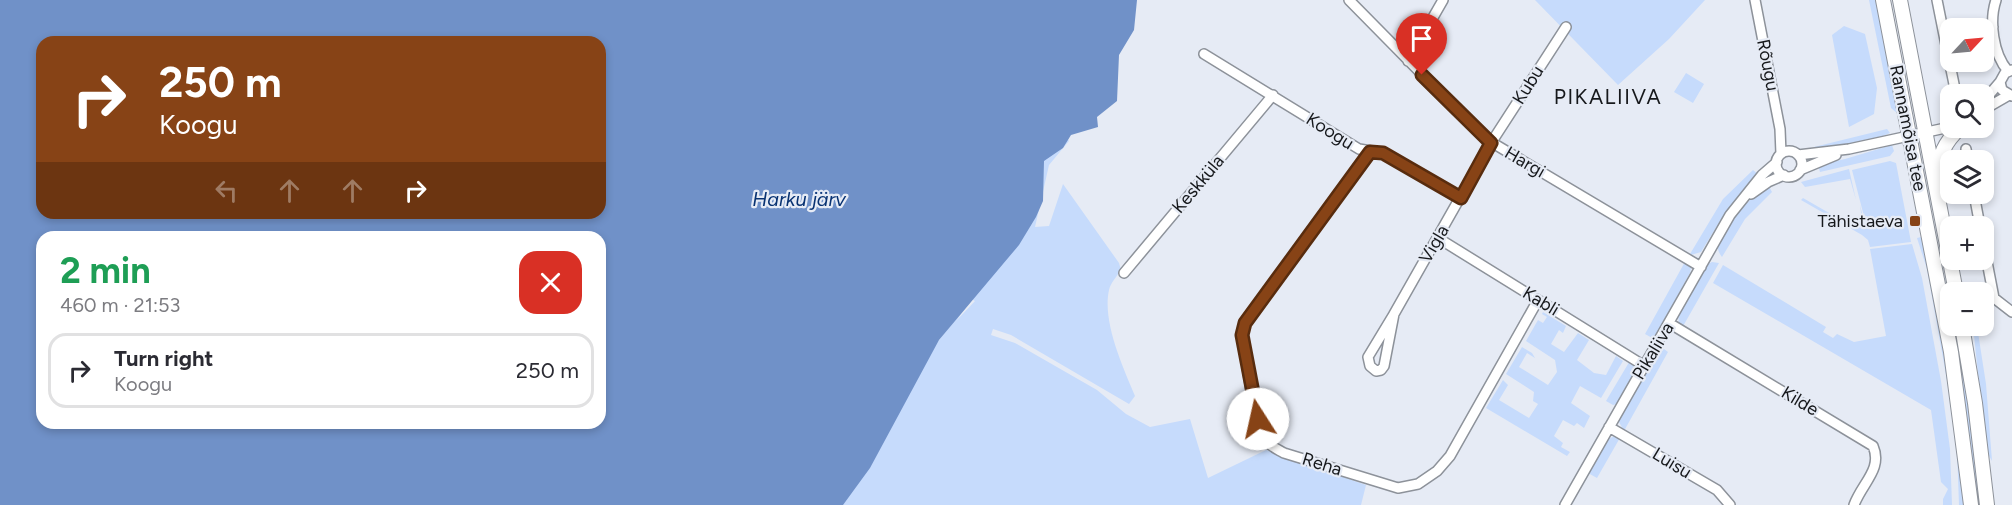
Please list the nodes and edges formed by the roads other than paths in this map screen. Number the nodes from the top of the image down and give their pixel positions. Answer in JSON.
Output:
{"nodes":[{"id":1,"x":1349,"y":0,"type":"edge"},
{"id":2,"x":1443,"y":0,"type":"edge"},
{"id":3,"x":1755,"y":0,"type":"edge"},
{"id":4,"x":1883,"y":0,"type":"edge"},
{"id":5,"x":1900,"y":0,"type":"edge"},
{"id":6,"x":1937,"y":0,"type":"edge"},
{"id":7,"x":1996,"y":0,"type":"edge"},
{"id":8,"x":1942,"y":18,"type":"edge"},
{"id":9,"x":1993,"y":18,"type":"edge"},
{"id":10,"x":1566,"y":27,"type":"dead end"},
{"id":11,"x":1994,"y":34,"type":"edge"},
{"id":12,"x":1204,"y":54,"type":"dead end"},
{"id":13,"x":1408,"y":61,"type":"junction"},
{"id":14,"x":2010,"y":71,"type":"edge"},
{"id":15,"x":2000,"y":82,"type":"junction"},
{"id":16,"x":1994,"y":89,"type":"edge"},
{"id":17,"x":1273,"y":95,"type":"junction"},
{"id":18,"x":2010,"y":96,"type":"edge"},
{"id":19,"x":1994,"y":104,"type":"edge"},
{"id":20,"x":1780,"y":129,"type":"junction"},
{"id":21,"x":1940,"y":129,"type":"edge"},
{"id":22,"x":1925,"y":132,"type":"junction"},
{"id":23,"x":1910,"y":136,"type":"junction"},
{"id":24,"x":1950,"y":138,"type":"edge"},
{"id":25,"x":1491,"y":143,"type":"junction"},
{"id":26,"x":1849,"y":149,"type":"junction"},
{"id":27,"x":1370,"y":152,"type":"junction"},
{"id":28,"x":1795,"y":153,"type":"junction"},
{"id":29,"x":1779,"y":158,"type":"junction"},
{"id":30,"x":1800,"y":170,"type":"junction"},
{"id":31,"x":1784,"y":175,"type":"junction"},
{"id":32,"x":1461,"y":198,"type":"junction"},
{"id":33,"x":1744,"y":199,"type":"junction"},
{"id":34,"x":1939,"y":202,"type":"junction"},
{"id":35,"x":1438,"y":238,"type":"junction"},
{"id":36,"x":1701,"y":267,"type":"junction"},
{"id":37,"x":1989,"y":270,"type":"edge"},
{"id":38,"x":1124,"y":273,"type":"dead end"},
{"id":39,"x":1954,"y":282,"type":"edge"},
{"id":40,"x":1538,"y":300,"type":"junction"},
{"id":41,"x":2012,"y":312,"type":"edge"},
{"id":42,"x":1394,"y":314,"type":"junction"},
{"id":43,"x":1670,"y":323,"type":"junction"},
{"id":44,"x":1964,"y":336,"type":"edge"},
{"id":45,"x":1643,"y":365,"type":"junction"},
{"id":46,"x":1609,"y":427,"type":"junction"},
{"id":47,"x":1565,"y":505,"type":"edge"},
{"id":48,"x":1730,"y":505,"type":"edge"},
{"id":49,"x":1854,"y":505,"type":"edge"},
{"id":50,"x":1971,"y":505,"type":"edge"},
{"id":51,"x":1987,"y":505,"type":"edge"}],
"edges":[{"from":1,"to":13,"type":"street","name":"Hargi"},
{"from":2,"to":13,"type":"street"},
{"from":3,"to":20,"type":"street","name":"Rõugu"},
{"from":4,"to":23,"type":"main road","name":"Rannamõisa tee"},
{"from":5,"to":22,"type":"main road","name":"Rannamõisa tee"},
{"from":6,"to":8,"type":"street"},
{"from":7,"to":9,"type":"street"},
{"from":10,"to":25,"type":"street","name":"Kubu"},
{"from":11,"to":14,"type":"street"},
{"from":12,"to":17,"type":"street","name":"Koogu"},
{"from":13,"to":25,"type":"street","name":"Hargi"},
{"from":14,"to":15,"type":"street"},
{"from":15,"to":16,"type":"street"},
{"from":15,"to":18,"type":"street"},
{"from":17,"to":27,"type":"street","name":"Koogu"},
{"from":17,"to":38,"type":"street","name":"Keskküla"},
{"from":18,"to":19,"type":"street"},
{"from":20,"to":28,"type":"street","name":"Rõugu"},
{"from":20,"to":29,"type":"street","name":"Rõugu"},
{"from":21,"to":22,"type":"street","name":"Pikaliiva"},
{"from":22,"to":23,"type":"street","name":"Pikaliiva"},
{"from":22,"to":34,"type":"main road","name":"Rannamõisa tee"},
{"from":23,"to":26,"type":"street","name":"Pikaliiva"},
{"from":23,"to":50,"type":"main road","name":"Rannamõisa tee"},
{"from":24,"to":34,"type":"main road"},
{"from":25,"to":32,"type":"street","name":"Vigla"},
{"from":25,"to":36,"type":"street","name":"Hargi"},
{"from":26,"to":28,"type":"street","name":"Pikaliiva"},
{"from":26,"to":30,"type":"street","name":"Pikaliiva"},
{"from":27,"to":32,"type":"street","name":"Koogu"},
{"from":27,"to":40,"type":"street","name":"Reha"},
{"from":28,"to":29,"type":"street","name":"Pikaliiva"},
{"from":28,"to":30,"type":"street"},
{"from":29,"to":31,"type":"street"},
{"from":29,"to":33,"type":"street","name":"Pikaliiva"},
{"from":30,"to":31,"type":"street","name":"Pikaliiva"},
{"from":31,"to":33,"type":"street","name":"Pikaliiva"},
{"from":32,"to":35,"type":"street","name":"Vigla"},
{"from":33,"to":36,"type":"street","name":"Pikaliiva"},
{"from":34,"to":39,"type":"main road","name":"Rannamõisa tee"},
{"from":35,"to":40,"type":"street","name":"Kabli"},
{"from":35,"to":42,"type":"street","name":"Vigla"},
{"from":36,"to":43,"type":"street","name":"Pikaliiva"},
{"from":37,"to":41,"type":"street"},
{"from":40,"to":45,"type":"street","name":"Kabli"},
{"from":42,"to":42,"type":"street","name":"Vigla"},
{"from":43,"to":45,"type":"street","name":"Pikaliiva"},
{"from":43,"to":49,"type":"street","name":"Kilde"},
{"from":44,"to":51,"type":"main road"},
{"from":45,"to":46,"type":"street","name":"Pikaliiva"},
{"from":46,"to":47,"type":"street","name":"Pikaliiva"},
{"from":46,"to":48,"type":"street","name":"Luisu"}]}
